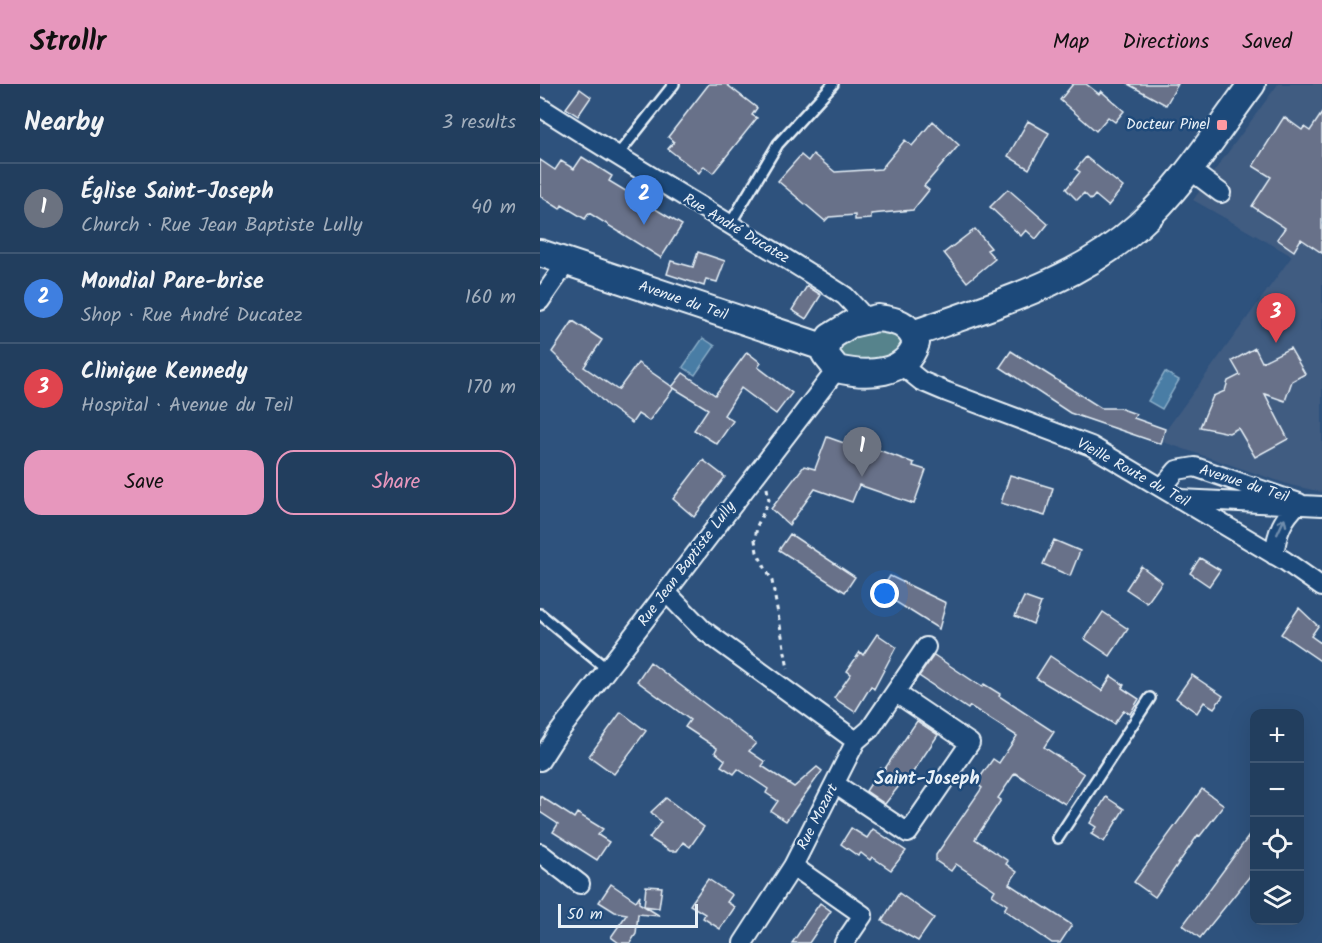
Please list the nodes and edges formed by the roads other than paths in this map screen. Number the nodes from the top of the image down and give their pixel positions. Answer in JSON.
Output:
{"nodes":[{"id":1,"x":674,"y":84,"type":"edge"},
{"id":2,"x":833,"y":84,"type":"edge"},
{"id":3,"x":1252,"y":84,"type":"edge"},
{"id":4,"x":540,"y":107,"type":"edge"},
{"id":5,"x":616,"y":157,"type":"junction"},
{"id":6,"x":1189,"y":169,"type":"junction"},
{"id":7,"x":1221,"y":193,"type":"dead end"},
{"id":8,"x":730,"y":224,"type":"junction"},
{"id":9,"x":540,"y":253,"type":"edge"},
{"id":10,"x":567,"y":262,"type":"junction"},
{"id":11,"x":540,"y":301,"type":"edge"},
{"id":12,"x":862,"y":322,"type":"junction"},
{"id":13,"x":913,"y":334,"type":"junction"},
{"id":14,"x":832,"y":359,"type":"junction"},
{"id":15,"x":901,"y":365,"type":"junction"},
{"id":16,"x":1162,"y":488,"type":"junction"},
{"id":17,"x":1180,"y":498,"type":"junction"},
{"id":18,"x":1299,"y":503,"type":"junction"},
{"id":19,"x":1322,"y":506,"type":"edge"},
{"id":20,"x":1274,"y":555,"type":"junction"},
{"id":21,"x":1322,"y":587,"type":"edge"},
{"id":22,"x":666,"y":592,"type":"junction"},
{"id":23,"x":540,"y":614,"type":"edge"},
{"id":24,"x":926,"y":647,"type":"dead end"},
{"id":25,"x":607,"y":669,"type":"junction"},
{"id":26,"x":896,"y":693,"type":"junction"},
{"id":27,"x":1150,"y":698,"type":"dead end"},
{"id":28,"x":856,"y":741,"type":"junction"},
{"id":29,"x":540,"y":761,"type":"edge"},
{"id":30,"x":835,"y":784,"type":"junction"},
{"id":31,"x":1058,"y":838,"type":"dead end"},
{"id":32,"x":540,"y":853,"type":"edge"},
{"id":33,"x":793,"y":866,"type":"junction"},
{"id":34,"x":580,"y":884,"type":"dead end"},
{"id":35,"x":743,"y":943,"type":"edge"},
{"id":36,"x":844,"y":943,"type":"edge"}],
"edges":[{"from":1,"to":5,"type":"lane"},
{"from":2,"to":8,"type":"lane"},
{"from":3,"to":6,"type":"main road"},
{"from":4,"to":5,"type":"street","name":"Rue André Ducatez"},
{"from":5,"to":8,"type":"street","name":"Rue André Ducatez"},
{"from":6,"to":7,"type":"street"},
{"from":6,"to":13,"type":"main road"},
{"from":8,"to":12,"type":"street","name":"Rue André Ducatez"},
{"from":9,"to":10,"type":"main road","name":"Avenue du Teil"},
{"from":10,"to":11,"type":"street"},
{"from":10,"to":14,"type":"main road","name":"Avenue du Teil"},
{"from":12,"to":13,"type":"main road"},
{"from":12,"to":14,"type":"main road"},
{"from":13,"to":15,"type":"main road"},
{"from":14,"to":15,"type":"main road"},
{"from":14,"to":22,"type":"street","name":"Rue Jean Baptiste Lully"},
{"from":15,"to":16,"type":"street","name":"Vieille Route du Teil"},
{"from":16,"to":17,"type":"street","name":"Vieille Route du Teil"},
{"from":16,"to":18,"type":"street","name":"Avenue du Teil"},
{"from":17,"to":18,"type":"street","name":"Avenue du Teil"},
{"from":17,"to":20,"type":"street","name":"Vieille Route du Teil"},
{"from":18,"to":19,"type":"street","name":"Avenue du Teil"},
{"from":20,"to":18,"type":"street","one_way":true},
{"from":20,"to":21,"type":"street","name":"Vieille Route du Teil"},
{"from":22,"to":25,"type":"street","name":"Rue Jean Baptiste Lully"},
{"from":22,"to":28,"type":"street"},
{"from":23,"to":25,"type":"lane"},
{"from":24,"to":26,"type":"street","name":"Rue Mozart"},
{"from":25,"to":29,"type":"street","name":"Rue Jean Baptiste Lully"},
{"from":26,"to":28,"type":"street","name":"Rue Mozart"},
{"from":26,"to":30,"type":"street"},
{"from":27,"to":31,"type":"lane"},
{"from":28,"to":30,"type":"street","name":"Rue Mozart"},
{"from":30,"to":33,"type":"street","name":"Rue Mozart"},
{"from":32,"to":34,"type":"street"},
{"from":33,"to":35,"type":"street","name":"Rue Mozart"},
{"from":33,"to":36,"type":"street"}]}
